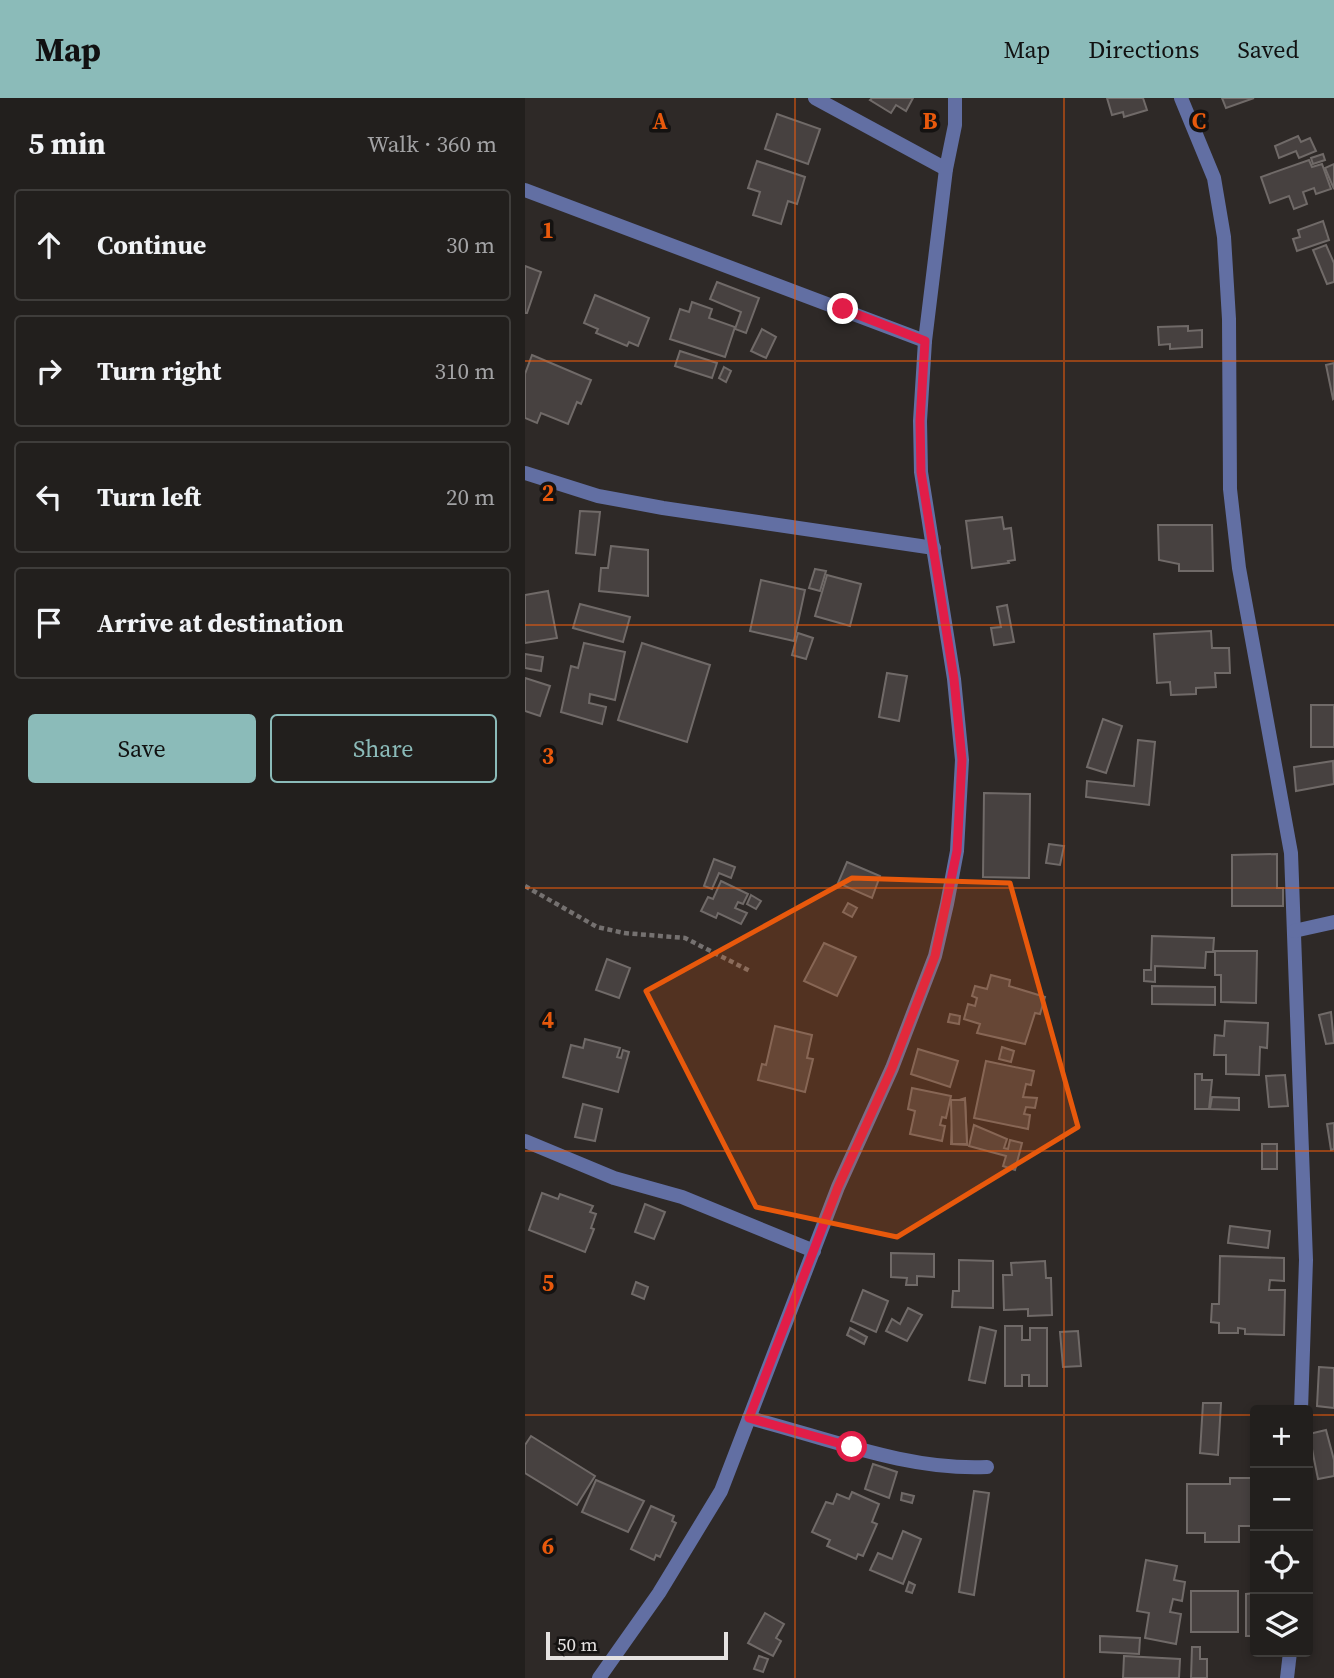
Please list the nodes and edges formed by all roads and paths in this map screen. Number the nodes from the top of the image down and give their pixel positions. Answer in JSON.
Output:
{"nodes":[{"id":1,"x":815,"y":98,"type":"edge"},
{"id":2,"x":955,"y":98,"type":"edge"},
{"id":3,"x":1181,"y":98,"type":"edge"},
{"id":4,"x":946,"y":169,"type":"junction"},
{"id":5,"x":525,"y":190,"type":"edge"},
{"id":6,"x":925,"y":341,"type":"junction"},
{"id":7,"x":525,"y":474,"type":"edge"},
{"id":8,"x":934,"y":548,"type":"junction"},
{"id":9,"x":525,"y":886,"type":"edge"},
{"id":10,"x":1334,"y":922,"type":"edge"},
{"id":11,"x":1294,"y":931,"type":"junction"},
{"id":12,"x":750,"y":971,"type":"dead end"},
{"id":13,"x":525,"y":1140,"type":"edge"},
{"id":14,"x":814,"y":1251,"type":"junction"},
{"id":15,"x":1301,"y":1405,"type":"edge"},
{"id":16,"x":749,"y":1418,"type":"junction"},
{"id":17,"x":987,"y":1468,"type":"dead end"},
{"id":18,"x":1289,"y":1657,"type":"edge"},
{"id":19,"x":599,"y":1678,"type":"edge"},
{"id":20,"x":1287,"y":1678,"type":"edge"}],
"edges":[{"from":1,"to":4,"type":"street"},
{"from":2,"to":4,"type":"street"},
{"from":3,"to":11,"type":"street"},
{"from":4,"to":6,"type":"street"},
{"from":5,"to":6,"type":"street"},
{"from":6,"to":8,"type":"street"},
{"from":7,"to":8,"type":"street"},
{"from":8,"to":14,"type":"street"},
{"from":9,"to":12,"type":"path"},
{"from":10,"to":11,"type":"street"},
{"from":11,"to":15,"type":"street"},
{"from":13,"to":14,"type":"street"},
{"from":14,"to":16,"type":"street"},
{"from":16,"to":17,"type":"street"},
{"from":16,"to":19,"type":"street"},
{"from":18,"to":20,"type":"street"}]}
